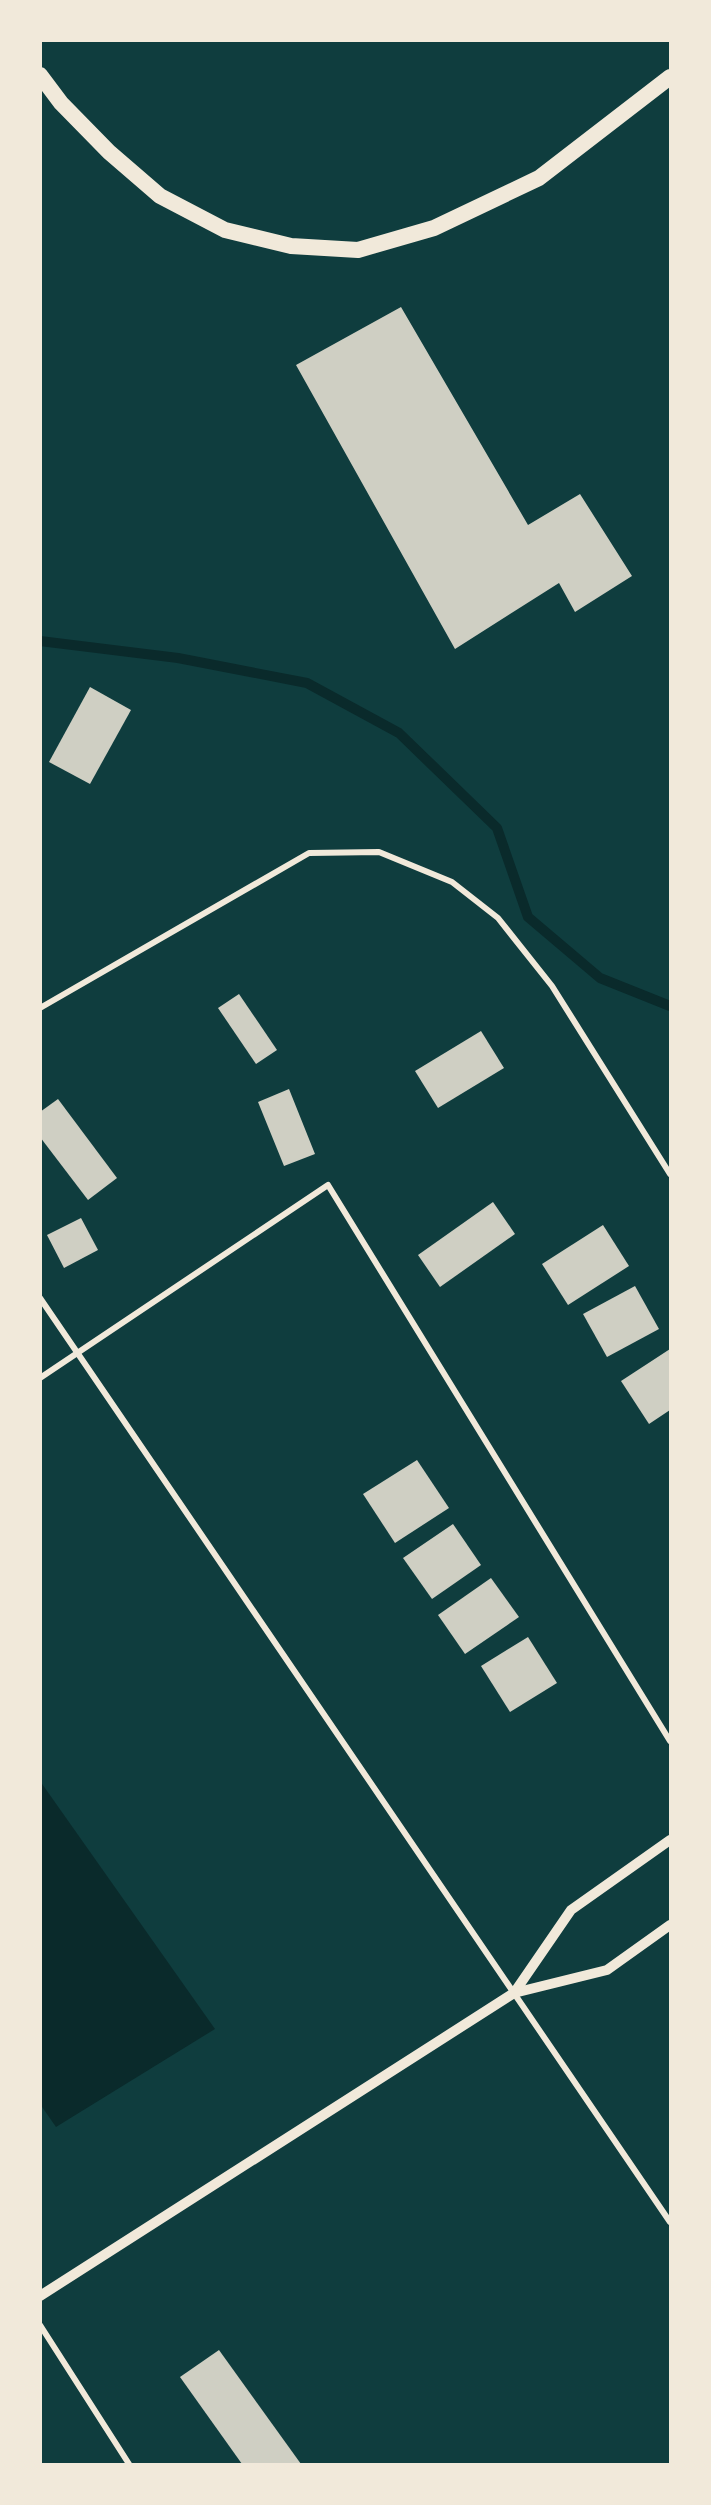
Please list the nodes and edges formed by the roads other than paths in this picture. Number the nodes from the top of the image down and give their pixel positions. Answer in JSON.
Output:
{"nodes":[{"id":1,"x":40,"y":75,"type":"edge"},
{"id":2,"x":670,"y":77,"type":"edge"},
{"id":3,"x":40,"y":1008,"type":"edge"},
{"id":4,"x":670,"y":1174,"type":"edge"},
{"id":5,"x":40,"y":1298,"type":"edge"},
{"id":6,"x":76,"y":1353,"type":"junction"},
{"id":7,"x":40,"y":1377,"type":"edge"},
{"id":8,"x":670,"y":1741,"type":"edge"},
{"id":9,"x":670,"y":1840,"type":"edge"},
{"id":10,"x":670,"y":1925,"type":"edge"},
{"id":11,"x":514,"y":1993,"type":"junction"},
{"id":12,"x":670,"y":2222,"type":"edge"},
{"id":13,"x":40,"y":2296,"type":"edge"},
{"id":14,"x":40,"y":2325,"type":"edge"},
{"id":15,"x":129,"y":2464,"type":"edge"}],
"edges":[{"from":1,"to":2,"type":"highway"},
{"from":3,"to":4,"type":"street"},
{"from":5,"to":6,"type":"street"},
{"from":6,"to":7,"type":"street"},
{"from":6,"to":8,"type":"street"},
{"from":6,"to":11,"type":"street"},
{"from":9,"to":11,"type":"street"},
{"from":10,"to":11,"type":"street"},
{"from":11,"to":12,"type":"street"},
{"from":11,"to":13,"type":"street"},
{"from":14,"to":15,"type":"street"}]}
